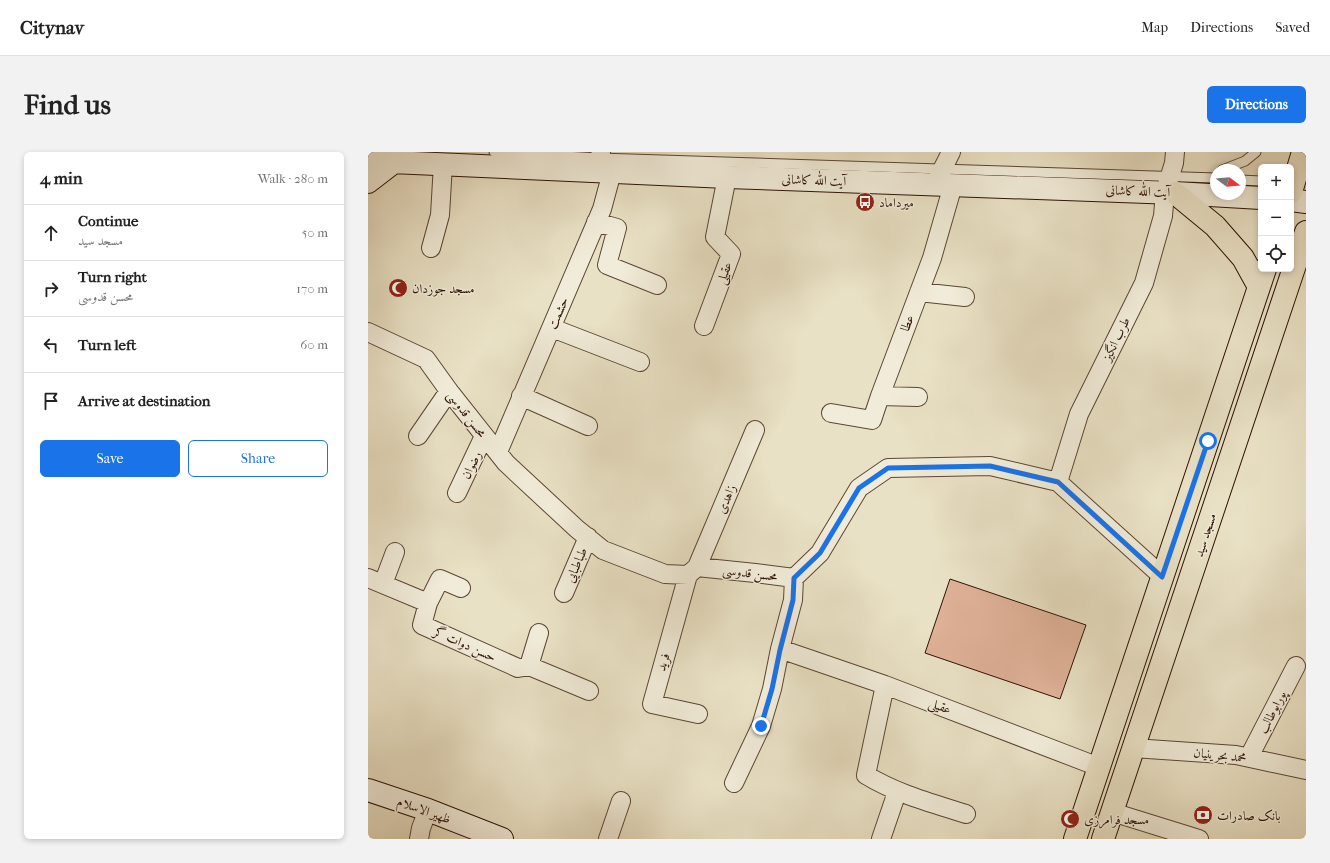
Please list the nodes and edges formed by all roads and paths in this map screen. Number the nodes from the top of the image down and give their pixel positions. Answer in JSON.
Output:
{"nodes":[{"id":1,"x":494,"y":152,"type":"edge"},
{"id":2,"x":950,"y":152,"type":"edge"},
{"id":3,"x":1175,"y":152,"type":"edge"},
{"id":4,"x":1256,"y":152,"type":"edge"},
{"id":5,"x":1303,"y":152,"type":"edge"},
{"id":6,"x":379,"y":159,"type":"edge"},
{"id":7,"x":602,"y":163,"type":"edge"},
{"id":8,"x":443,"y":164,"type":"junction"},
{"id":9,"x":1237,"y":164,"type":"edge"},
{"id":10,"x":1210,"y":175,"type":"edge"},
{"id":11,"x":727,"y":177,"type":"junction"},
{"id":12,"x":1202,"y":178,"type":"junction"},
{"id":13,"x":1210,"y":178,"type":"edge"},
{"id":14,"x":943,"y":179,"type":"junction"},
{"id":15,"x":1246,"y":180,"type":"edge"},
{"id":16,"x":1258,"y":181,"type":"edge"},
{"id":17,"x":368,"y":182,"type":"edge"},
{"id":18,"x":1170,"y":187,"type":"junction"},
{"id":19,"x":1295,"y":188,"type":"edge"},
{"id":20,"x":1258,"y":198,"type":"edge"},
{"id":21,"x":1306,"y":202,"type":"edge"},
{"id":22,"x":596,"y":222,"type":"junction"},
{"id":23,"x":1306,"y":232,"type":"edge"},
{"id":24,"x":431,"y":248,"type":"dead end"},
{"id":25,"x":1262,"y":278,"type":"edge"},
{"id":26,"x":1306,"y":281,"type":"edge"},
{"id":27,"x":657,"y":285,"type":"dead end"},
{"id":28,"x":919,"y":292,"type":"junction"},
{"id":29,"x":965,"y":297,"type":"dead end"},
{"id":30,"x":1278,"y":315,"type":"junction"},
{"id":31,"x":704,"y":326,"type":"dead end"},
{"id":32,"x":552,"y":328,"type":"junction"},
{"id":33,"x":368,"y":332,"type":"edge"},
{"id":34,"x":640,"y":362,"type":"dead end"},
{"id":35,"x":449,"y":391,"type":"junction"},
{"id":36,"x":521,"y":396,"type":"junction"},
{"id":37,"x":880,"y":396,"type":"junction"},
{"id":38,"x":918,"y":398,"type":"dead end"},
{"id":39,"x":831,"y":412,"type":"dead end"},
{"id":40,"x":588,"y":426,"type":"dead end"},
{"id":41,"x":754,"y":430,"type":"dead end"},
{"id":42,"x":418,"y":436,"type":"dead end"},
{"id":43,"x":484,"y":436,"type":"junction"},
{"id":44,"x":498,"y":452,"type":"junction"},
{"id":45,"x":1058,"y":482,"type":"junction"},
{"id":46,"x":457,"y":493,"type":"dead end"},
{"id":47,"x":588,"y":537,"type":"junction"},
{"id":48,"x":395,"y":552,"type":"dead end"},
{"id":49,"x":692,"y":571,"type":"junction"},
{"id":50,"x":1162,"y":577,"type":"junction"},
{"id":51,"x":794,"y":578,"type":"junction"},
{"id":52,"x":375,"y":581,"type":"edge"},
{"id":53,"x":461,"y":588,"type":"dead end"},
{"id":54,"x":564,"y":593,"type":"dead end"},
{"id":55,"x":428,"y":603,"type":"junction"},
{"id":56,"x":539,"y":633,"type":"dead end"},
{"id":57,"x":780,"y":650,"type":"junction"},
{"id":58,"x":529,"y":666,"type":"junction"},
{"id":59,"x":1296,"y":666,"type":"dead end"},
{"id":60,"x":885,"y":685,"type":"junction"},
{"id":61,"x":589,"y":691,"type":"dead end"},
{"id":62,"x":698,"y":714,"type":"dead end"},
{"id":63,"x":1134,"y":748,"type":"junction"},
{"id":64,"x":1249,"y":757,"type":"junction"},
{"id":65,"x":1099,"y":767,"type":"junction"},
{"id":66,"x":1306,"y":770,"type":"edge"},
{"id":67,"x":734,"y":783,"type":"dead end"},
{"id":68,"x":368,"y":790,"type":"edge"},
{"id":69,"x":897,"y":792,"type":"junction"},
{"id":70,"x":621,"y":801,"type":"dead end"},
{"id":71,"x":428,"y":810,"type":"junction"},
{"id":72,"x":1112,"y":812,"type":"junction"},
{"id":73,"x":966,"y":814,"type":"dead end"},
{"id":74,"x":419,"y":839,"type":"edge"},
{"id":75,"x":502,"y":839,"type":"edge"},
{"id":76,"x":608,"y":839,"type":"edge"},
{"id":77,"x":881,"y":839,"type":"edge"},
{"id":78,"x":1075,"y":839,"type":"edge"},
{"id":79,"x":1103,"y":839,"type":"edge"},
{"id":80,"x":1199,"y":839,"type":"edge"}],
"edges":[{"from":1,"to":7,"type":"lane","name":"آیت الله کاشانی"},
{"from":2,"to":14,"type":"street","name":"عطا"},
{"from":3,"to":18,"type":"street","name":"طرب انگیز"},
{"from":4,"to":9,"type":"lane"},
{"from":5,"to":19,"type":"main road"},
{"from":6,"to":8,"type":"main road","name":"آیت الله کاشانی"},
{"from":6,"to":17,"type":"main road"},
{"from":7,"to":8,"type":"main road","name":"آیت الله کاشانی"},
{"from":7,"to":11,"type":"main road","name":"آیت الله کاشانی"},
{"from":7,"to":14,"type":"lane","name":"آیت الله کاشانی"},
{"from":7,"to":22,"type":"street","name":"حشمت"},
{"from":8,"to":24,"type":"street"},
{"from":10,"to":12,"type":"lane"},
{"from":11,"to":14,"type":"main road","name":"آیت الله کاشانی"},
{"from":11,"to":31,"type":"street","name":"عقیلی"},
{"from":12,"to":13,"type":"lane","name":"آیت الله کاشانی"},
{"from":12,"to":18,"type":"lane","name":"آیت الله کاشانی"},
{"from":14,"to":18,"type":"main road","name":"آیت الله کاشانی"},
{"from":14,"to":28,"type":"street","name":"عطا"},
{"from":15,"to":16,"type":"lane"},
{"from":18,"to":20,"type":"main road","name":"آیت الله کاشانی"},
{"from":18,"to":25,"type":"main road"},
{"from":18,"to":45,"type":"street","name":"طرب انگیز"},
{"from":19,"to":21,"type":"main road"},
{"from":22,"to":27,"type":"street"},
{"from":22,"to":32,"type":"street","name":"حشمت"},
{"from":23,"to":30,"type":"main road","name":"مسجد سید"},
{"from":25,"to":50,"type":"main road","name":"مسجد سید"},
{"from":26,"to":30,"type":"main road"},
{"from":28,"to":29,"type":"street"},
{"from":28,"to":37,"type":"street","name":"عطا"},
{"from":30,"to":63,"type":"main road","name":"مسجد سید"},
{"from":32,"to":34,"type":"street"},
{"from":32,"to":36,"type":"street","name":"حشمت"},
{"from":33,"to":35,"type":"street","name":"محسن قدوسی"},
{"from":35,"to":42,"type":"street"},
{"from":35,"to":43,"type":"street","name":"محسن قدوسی"},
{"from":36,"to":40,"type":"street"},
{"from":36,"to":44,"type":"street","name":"حشمت"},
{"from":37,"to":38,"type":"street"},
{"from":37,"to":39,"type":"street","name":"عطا"},
{"from":41,"to":49,"type":"street","name":"زاهدی"},
{"from":43,"to":44,"type":"street","name":"محسن قدوسی"},
{"from":43,"to":46,"type":"street","name":"رضوان"},
{"from":44,"to":47,"type":"street","name":"محسن قدوسی"},
{"from":45,"to":50,"type":"street","name":"محسن قدوسی"},
{"from":45,"to":51,"type":"street","name":"محسن قدوسی"},
{"from":47,"to":49,"type":"street","name":"محسن قدوسی"},
{"from":47,"to":54,"type":"street","name":"طباطبایی"},
{"from":48,"to":52,"type":"street"},
{"from":49,"to":51,"type":"street","name":"محسن قدوسی"},
{"from":49,"to":62,"type":"street","name":"فرید"},
{"from":50,"to":65,"type":"main road","name":"مسجد سید"},
{"from":51,"to":57,"type":"street"},
{"from":52,"to":55,"type":"street"},
{"from":53,"to":55,"type":"street"},
{"from":55,"to":58,"type":"street","name":"حسن دوات گر"},
{"from":56,"to":58,"type":"street"},
{"from":57,"to":60,"type":"street","name":"عقیلی"},
{"from":57,"to":67,"type":"street"},
{"from":58,"to":61,"type":"street","name":"حسن دوات گر"},
{"from":59,"to":64,"type":"street","name":"پورابوطالب"},
{"from":60,"to":65,"type":"street","name":"عقیلی"},
{"from":60,"to":69,"type":"street"},
{"from":63,"to":64,"type":"street","name":"محمد بحرینیان"},
{"from":63,"to":72,"type":"main road","name":"مسجد سید"},
{"from":64,"to":66,"type":"street","name":"محمد بحرینیان"},
{"from":65,"to":78,"type":"main road","name":"مسجد سید"},
{"from":68,"to":71,"type":"main road","name":"ظهیر الاسلام"},
{"from":69,"to":73,"type":"street"},
{"from":69,"to":77,"type":"street"},
{"from":70,"to":76,"type":"street"},
{"from":71,"to":74,"type":"street"},
{"from":71,"to":75,"type":"main road","name":"ظهیر الاسلام"},
{"from":72,"to":79,"type":"main road","name":"مسجد سید"},
{"from":72,"to":80,"type":"street"}]}
